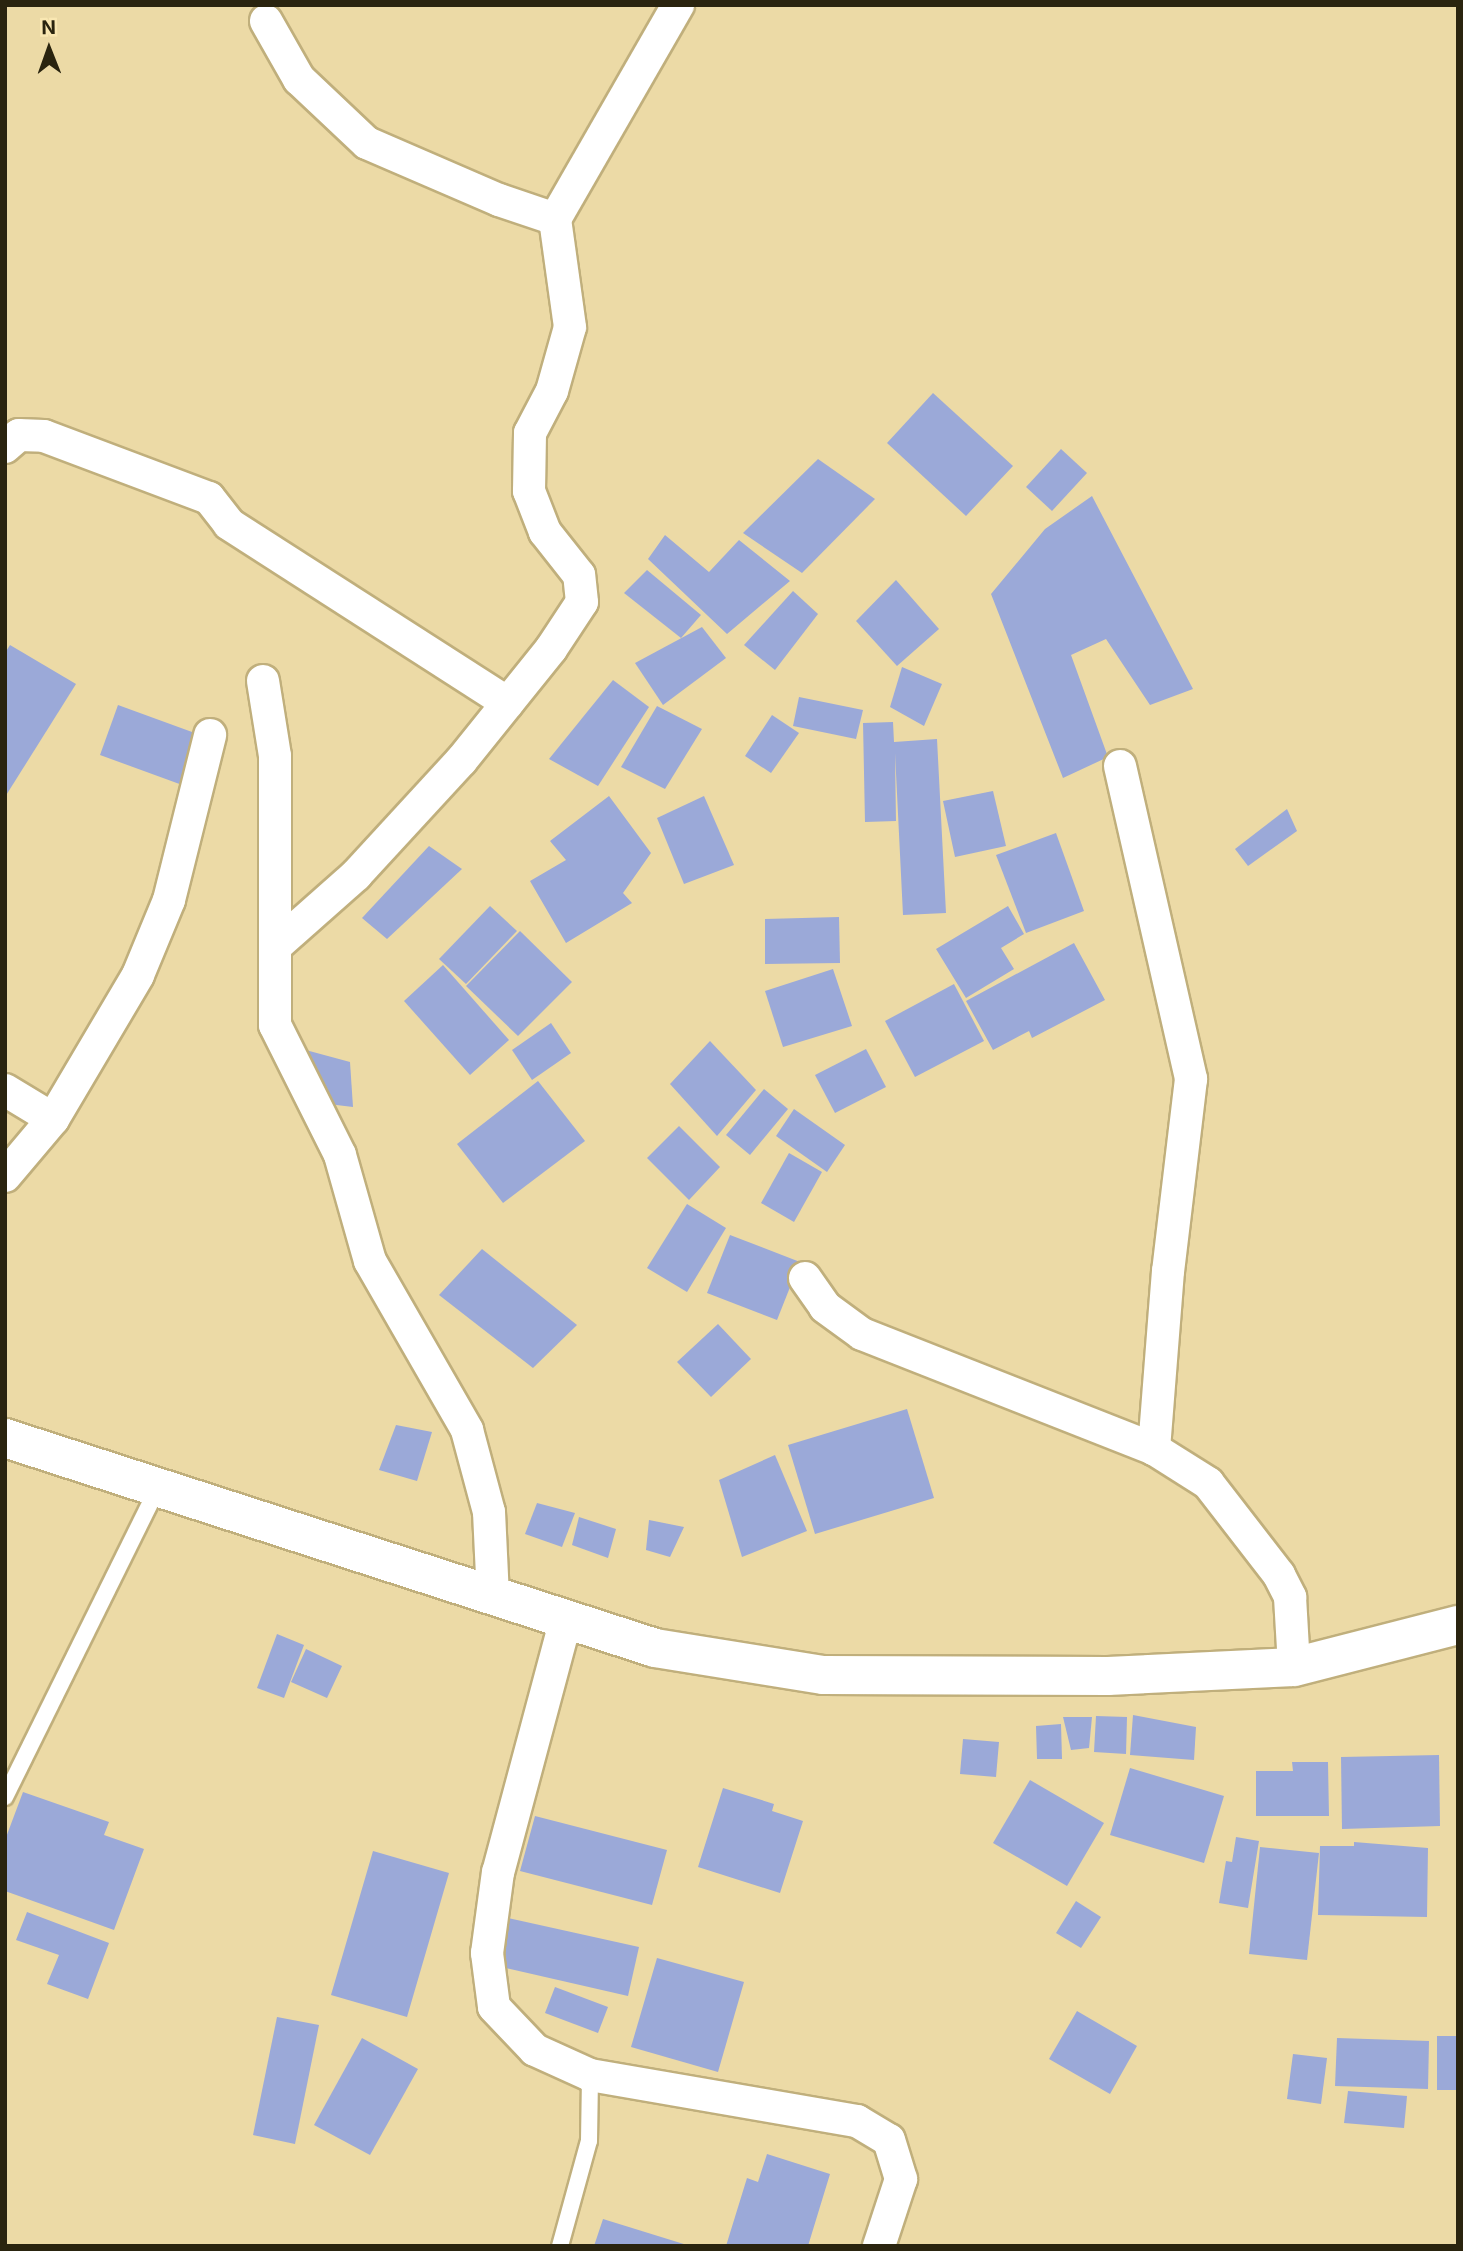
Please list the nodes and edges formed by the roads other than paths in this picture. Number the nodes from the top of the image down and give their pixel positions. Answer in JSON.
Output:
{"nodes":[{"id":1,"x":678,"y":5,"type":"edge"},
{"id":2,"x":266,"y":21,"type":"dead end"},
{"id":3,"x":555,"y":219,"type":"junction"},
{"id":4,"x":5,"y":447,"type":"edge"},
{"id":5,"x":263,"y":681,"type":"dead end"},
{"id":6,"x":508,"y":703,"type":"junction"},
{"id":7,"x":211,"y":735,"type":"dead end"},
{"id":8,"x":1120,"y":766,"type":"dead end"},
{"id":9,"x":277,"y":945,"type":"junction"},
{"id":10,"x":5,"y":1090,"type":"edge"},
{"id":11,"x":52,"y":1119,"type":"junction"},
{"id":12,"x":5,"y":1176,"type":"edge"},
{"id":13,"x":805,"y":1278,"type":"dead end"},
{"id":14,"x":5,"y":1438,"type":"edge"},
{"id":15,"x":1154,"y":1449,"type":"junction"},
{"id":16,"x":158,"y":1489,"type":"junction"},
{"id":17,"x":493,"y":1597,"type":"junction"},
{"id":18,"x":566,"y":1619,"type":"junction"},
{"id":19,"x":1458,"y":1625,"type":"edge"},
{"id":20,"x":1294,"y":1667,"type":"junction"},
{"id":21,"x":5,"y":1797,"type":"edge"},
{"id":22,"x":590,"y":2075,"type":"junction"},
{"id":23,"x":560,"y":2246,"type":"edge"},
{"id":24,"x":878,"y":2246,"type":"edge"}],
"edges":[{"from":1,"to":3,"type":"street"},
{"from":2,"to":3,"type":"street"},
{"from":3,"to":6,"type":"street"},
{"from":4,"to":6,"type":"street"},
{"from":5,"to":9,"type":"street"},
{"from":6,"to":9,"type":"street"},
{"from":7,"to":11,"type":"street"},
{"from":8,"to":15,"type":"street"},
{"from":9,"to":17,"type":"street"},
{"from":10,"to":11,"type":"street"},
{"from":11,"to":12,"type":"street"},
{"from":13,"to":15,"type":"street"},
{"from":14,"to":16,"type":"main road"},
{"from":15,"to":20,"type":"street"},
{"from":16,"to":17,"type":"main road"},
{"from":16,"to":21,"type":"lane"},
{"from":17,"to":18,"type":"main road"},
{"from":18,"to":20,"type":"main road"},
{"from":18,"to":22,"type":"street"},
{"from":19,"to":20,"type":"main road"},
{"from":22,"to":23,"type":"lane"},
{"from":22,"to":24,"type":"street"}]}
